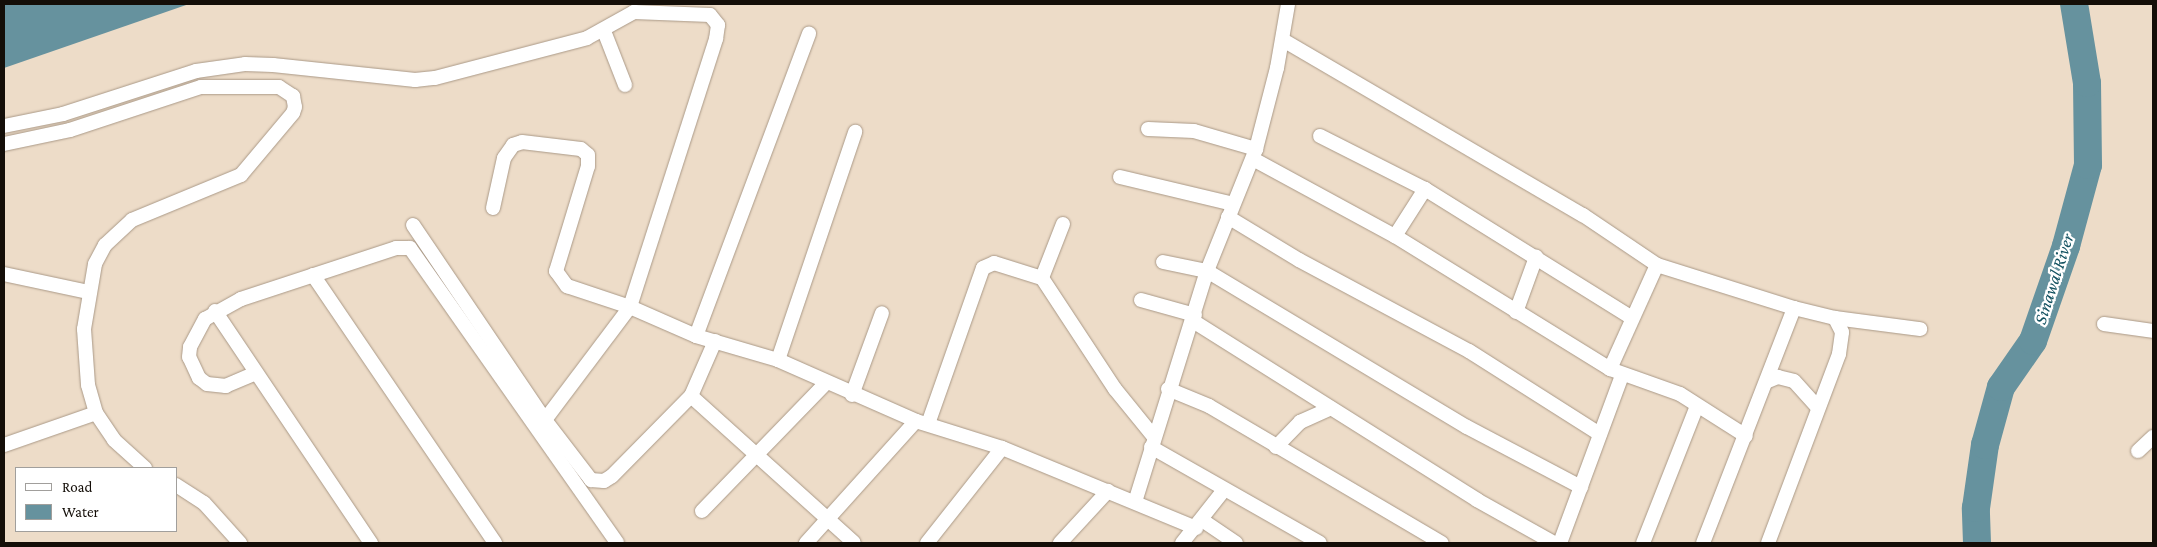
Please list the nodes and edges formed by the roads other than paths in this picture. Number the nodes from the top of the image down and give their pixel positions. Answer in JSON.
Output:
{"nodes":[{"id":1,"x":1288,"y":4,"type":"edge"},
{"id":2,"x":604,"y":31,"type":"junction"},
{"id":3,"x":809,"y":33,"type":"dead end"},
{"id":4,"x":1282,"y":40,"type":"junction"},
{"id":5,"x":624,"y":85,"type":"dead end"},
{"id":6,"x":4,"y":126,"type":"edge"},
{"id":7,"x":1148,"y":129,"type":"dead end"},
{"id":8,"x":855,"y":132,"type":"dead end"},
{"id":9,"x":1320,"y":136,"type":"dead end"},
{"id":10,"x":4,"y":144,"type":"edge"},
{"id":11,"x":1254,"y":154,"type":"junction"},
{"id":12,"x":1120,"y":177,"type":"dead end"},
{"id":13,"x":1425,"y":189,"type":"junction"},
{"id":14,"x":492,"y":208,"type":"dead end"},
{"id":15,"x":1230,"y":211,"type":"junction"},
{"id":16,"x":1062,"y":224,"type":"dead end"},
{"id":17,"x":413,"y":225,"type":"dead end"},
{"id":18,"x":1395,"y":236,"type":"junction"},
{"id":19,"x":1536,"y":257,"type":"junction"},
{"id":20,"x":1163,"y":262,"type":"dead end"},
{"id":21,"x":1657,"y":265,"type":"junction"},
{"id":22,"x":1207,"y":271,"type":"junction"},
{"id":23,"x":4,"y":274,"type":"edge"},
{"id":24,"x":313,"y":275,"type":"junction"},
{"id":25,"x":1042,"y":278,"type":"junction"},
{"id":26,"x":89,"y":292,"type":"junction"},
{"id":27,"x":1141,"y":300,"type":"dead end"},
{"id":28,"x":630,"y":307,"type":"junction"},
{"id":29,"x":1794,"y":308,"type":"junction"},
{"id":30,"x":215,"y":312,"type":"junction"},
{"id":31,"x":1516,"y":312,"type":"junction"},
{"id":32,"x":882,"y":313,"type":"dead end"},
{"id":33,"x":1194,"y":318,"type":"junction"},
{"id":34,"x":1632,"y":318,"type":"junction"},
{"id":35,"x":1835,"y":318,"type":"junction"},
{"id":36,"x":2104,"y":324,"type":"dead end"},
{"id":37,"x":1920,"y":329,"type":"dead end"},
{"id":38,"x":2153,"y":331,"type":"edge"},
{"id":39,"x":696,"y":336,"type":"junction"},
{"id":40,"x":715,"y":341,"type":"junction"},
{"id":41,"x":778,"y":360,"type":"junction"},
{"id":42,"x":1616,"y":372,"type":"junction"},
{"id":43,"x":256,"y":373,"type":"junction"},
{"id":44,"x":1768,"y":381,"type":"junction"},
{"id":45,"x":826,"y":383,"type":"junction"},
{"id":46,"x":1168,"y":389,"type":"junction"},
{"id":47,"x":852,"y":395,"type":"junction"},
{"id":48,"x":691,"y":396,"type":"junction"},
{"id":49,"x":1697,"y":406,"type":"junction"},
{"id":50,"x":1331,"y":408,"type":"junction"},
{"id":51,"x":1818,"y":408,"type":"junction"},
{"id":52,"x":96,"y":413,"type":"junction"},
{"id":53,"x":545,"y":420,"type":"junction"},
{"id":54,"x":922,"y":422,"type":"junction"},
{"id":55,"x":1600,"y":434,"type":"junction"},
{"id":56,"x":1746,"y":436,"type":"junction"},
{"id":57,"x":2153,"y":437,"type":"edge"},
{"id":58,"x":1153,"y":442,"type":"junction"},
{"id":59,"x":4,"y":445,"type":"edge"},
{"id":60,"x":1276,"y":447,"type":"junction"},
{"id":61,"x":1002,"y":448,"type":"junction"},
{"id":62,"x":2138,"y":451,"type":"dead end"},
{"id":63,"x":757,"y":457,"type":"junction"},
{"id":64,"x":144,"y":467,"type":"edge"},
{"id":65,"x":178,"y":486,"type":"edge"},
{"id":66,"x":1581,"y":487,"type":"junction"},
{"id":67,"x":1108,"y":490,"type":"junction"},
{"id":68,"x":1224,"y":490,"type":"junction"},
{"id":69,"x":1135,"y":502,"type":"junction"},
{"id":70,"x":702,"y":511,"type":"dead end"},
{"id":71,"x":827,"y":520,"type":"junction"},
{"id":72,"x":1199,"y":524,"type":"junction"},
{"id":73,"x":240,"y":543,"type":"edge"},
{"id":74,"x":371,"y":543,"type":"edge"},
{"id":75,"x":495,"y":543,"type":"edge"},
{"id":76,"x":617,"y":543,"type":"edge"},
{"id":77,"x":806,"y":543,"type":"edge"},
{"id":78,"x":854,"y":543,"type":"edge"},
{"id":79,"x":927,"y":543,"type":"edge"},
{"id":80,"x":1060,"y":543,"type":"edge"},
{"id":81,"x":1182,"y":543,"type":"edge"},
{"id":82,"x":1236,"y":543,"type":"edge"},
{"id":83,"x":1320,"y":543,"type":"edge"},
{"id":84,"x":1442,"y":543,"type":"edge"},
{"id":85,"x":1554,"y":543,"type":"edge"},
{"id":86,"x":1560,"y":543,"type":"edge"},
{"id":87,"x":1643,"y":543,"type":"edge"},
{"id":88,"x":1703,"y":543,"type":"edge"},
{"id":89,"x":1768,"y":543,"type":"edge"}],
"edges":[{"from":1,"to":4,"type":"street"},
{"from":2,"to":5,"type":"street"},
{"from":2,"to":6,"type":"street"},
{"from":2,"to":28,"type":"street"},
{"from":3,"to":39,"type":"street"},
{"from":4,"to":11,"type":"street"},
{"from":4,"to":21,"type":"street"},
{"from":7,"to":11,"type":"street"},
{"from":8,"to":41,"type":"street"},
{"from":9,"to":13,"type":"street"},
{"from":10,"to":26,"type":"street"},
{"from":11,"to":15,"type":"street"},
{"from":11,"to":18,"type":"street"},
{"from":12,"to":15,"type":"street"},
{"from":13,"to":18,"type":"street"},
{"from":13,"to":19,"type":"street"},
{"from":14,"to":28,"type":"street"},
{"from":15,"to":22,"type":"street"},
{"from":15,"to":55,"type":"street"},
{"from":16,"to":25,"type":"street"},
{"from":17,"to":53,"type":"street"},
{"from":18,"to":31,"type":"street"},
{"from":19,"to":31,"type":"street"},
{"from":19,"to":34,"type":"street"},
{"from":20,"to":22,"type":"street"},
{"from":21,"to":29,"type":"street"},
{"from":21,"to":34,"type":"street"},
{"from":22,"to":33,"type":"street"},
{"from":22,"to":66,"type":"street"},
{"from":23,"to":26,"type":"street"},
{"from":24,"to":30,"type":"street"},
{"from":24,"to":75,"type":"street"},
{"from":24,"to":76,"type":"street"},
{"from":25,"to":54,"type":"street"},
{"from":25,"to":58,"type":"street"},
{"from":26,"to":52,"type":"street"},
{"from":27,"to":33,"type":"street"},
{"from":28,"to":39,"type":"street"},
{"from":28,"to":53,"type":"street"},
{"from":29,"to":35,"type":"street"},
{"from":29,"to":44,"type":"street"},
{"from":30,"to":43,"type":"street"},
{"from":30,"to":43,"type":"street"},
{"from":31,"to":42,"type":"street"},
{"from":32,"to":47,"type":"street"},
{"from":33,"to":46,"type":"street"},
{"from":33,"to":50,"type":"street"},
{"from":34,"to":42,"type":"street"},
{"from":35,"to":37,"type":"street"},
{"from":35,"to":51,"type":"street"},
{"from":36,"to":38,"type":"street"},
{"from":39,"to":40,"type":"street"},
{"from":40,"to":41,"type":"street"},
{"from":40,"to":48,"type":"street"},
{"from":41,"to":45,"type":"street"},
{"from":42,"to":49,"type":"street"},
{"from":42,"to":55,"type":"street"},
{"from":43,"to":74,"type":"street"},
{"from":44,"to":51,"type":"street"},
{"from":44,"to":56,"type":"street"},
{"from":45,"to":47,"type":"street"},
{"from":45,"to":63,"type":"street"},
{"from":46,"to":58,"type":"street"},
{"from":46,"to":60,"type":"street"},
{"from":47,"to":54,"type":"street"},
{"from":48,"to":53,"type":"street"},
{"from":48,"to":63,"type":"street"},
{"from":49,"to":56,"type":"street"},
{"from":49,"to":87,"type":"street"},
{"from":50,"to":60,"type":"street"},
{"from":50,"to":85,"type":"street"},
{"from":51,"to":89,"type":"street"},
{"from":52,"to":59,"type":"street"},
{"from":52,"to":64,"type":"street"},
{"from":54,"to":61,"type":"street"},
{"from":54,"to":71,"type":"street"},
{"from":55,"to":66,"type":"street"},
{"from":56,"to":88,"type":"street"},
{"from":57,"to":62,"type":"street"},
{"from":58,"to":68,"type":"street"},
{"from":58,"to":69,"type":"street"},
{"from":60,"to":84,"type":"street"},
{"from":61,"to":67,"type":"street"},
{"from":61,"to":79,"type":"street"},
{"from":63,"to":70,"type":"street"},
{"from":63,"to":71,"type":"street"},
{"from":65,"to":73,"type":"street"},
{"from":66,"to":86,"type":"street"},
{"from":67,"to":69,"type":"street"},
{"from":67,"to":80,"type":"street"},
{"from":68,"to":72,"type":"street"},
{"from":68,"to":83,"type":"street"},
{"from":69,"to":72,"type":"street"},
{"from":71,"to":77,"type":"street"},
{"from":71,"to":78,"type":"street"},
{"from":72,"to":81,"type":"street"},
{"from":72,"to":82,"type":"street"}]}
